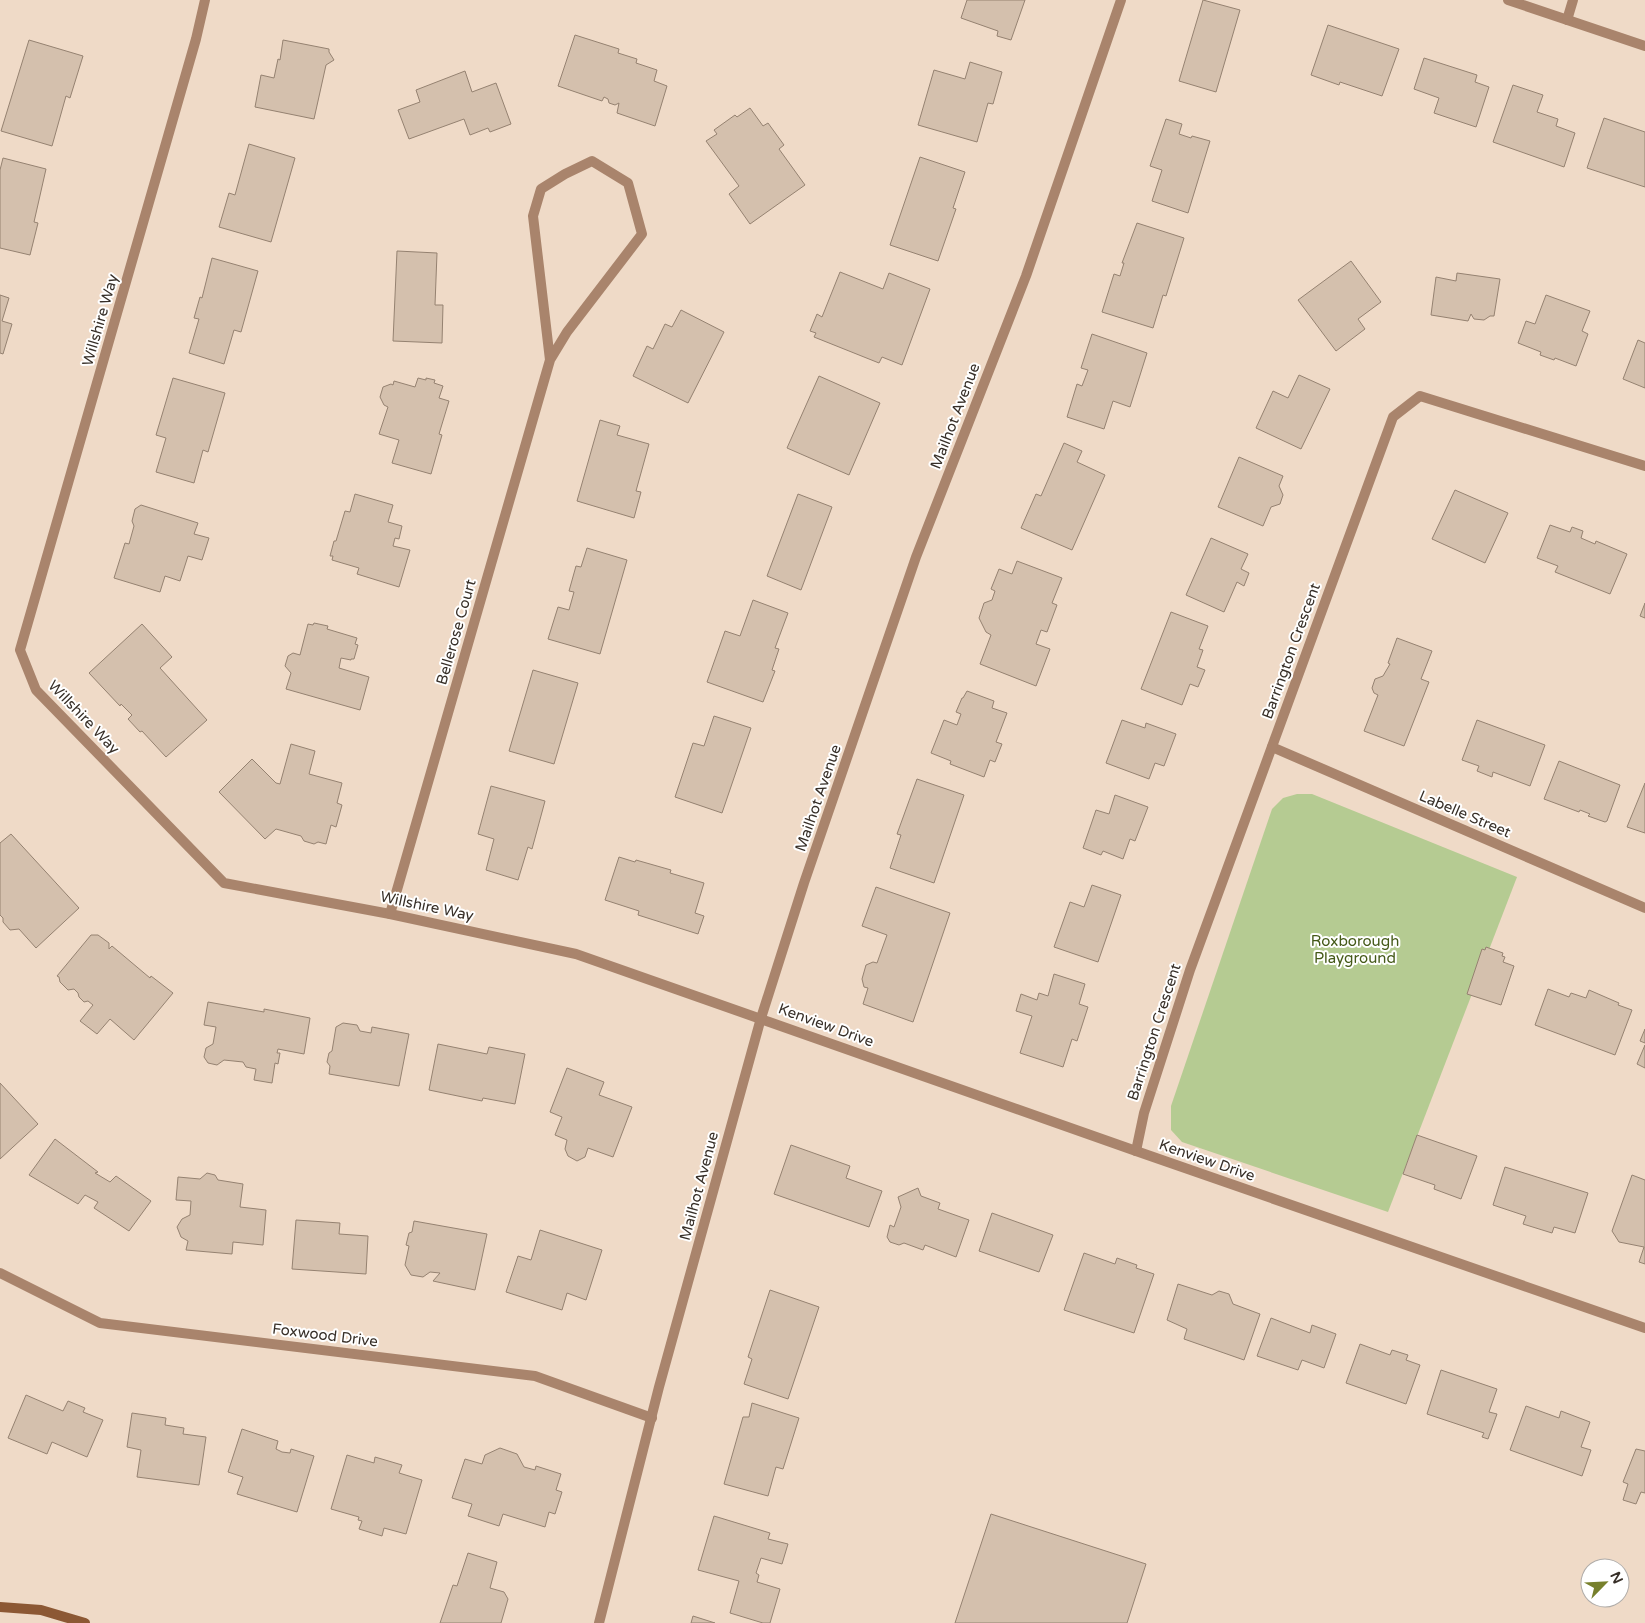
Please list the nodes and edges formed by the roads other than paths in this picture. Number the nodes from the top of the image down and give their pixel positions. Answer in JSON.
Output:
{"nodes":[{"id":1,"x":205,"y":0,"type":"edge"},
{"id":2,"x":1121,"y":0,"type":"edge"},
{"id":3,"x":1508,"y":0,"type":"edge"},
{"id":4,"x":1573,"y":0,"type":"edge"},
{"id":5,"x":1567,"y":20,"type":"junction"},
{"id":6,"x":1645,"y":46,"type":"edge"},
{"id":7,"x":550,"y":360,"type":"junction"},
{"id":8,"x":1645,"y":466,"type":"edge"},
{"id":9,"x":1272,"y":747,"type":"junction"},
{"id":10,"x":1645,"y":908,"type":"edge"},
{"id":11,"x":390,"y":914,"type":"junction"},
{"id":12,"x":761,"y":1018,"type":"junction"},
{"id":13,"x":1136,"y":1151,"type":"junction"},
{"id":14,"x":0,"y":1273,"type":"edge"},
{"id":15,"x":1645,"y":1328,"type":"edge"},
{"id":16,"x":652,"y":1418,"type":"junction"},
{"id":17,"x":0,"y":1607,"type":"edge"},
{"id":18,"x":85,"y":1623,"type":"edge"},
{"id":19,"x":599,"y":1623,"type":"edge"}],
"edges":[{"from":1,"to":11,"type":"street","name":"Willshire Way"},
{"from":2,"to":12,"type":"street","name":"Mailhot Avenue"},
{"from":3,"to":5,"type":"street"},
{"from":4,"to":5,"type":"street"},
{"from":5,"to":6,"type":"street"},
{"from":7,"to":7,"type":"street","name":"Bellerose Court"},
{"from":7,"to":11,"type":"street","name":"Bellerose Court"},
{"from":8,"to":9,"type":"street","name":"Barrington Crescent"},
{"from":9,"to":10,"type":"street","name":"Labelle Street"},
{"from":9,"to":13,"type":"street","name":"Barrington Crescent"},
{"from":11,"to":12,"type":"street","name":"Willshire Way"},
{"from":12,"to":13,"type":"street","name":"Kenview Drive"},
{"from":12,"to":16,"type":"street","name":"Mailhot Avenue"},
{"from":13,"to":15,"type":"street","name":"Kenview Drive"},
{"from":14,"to":16,"type":"street","name":"Foxwood Drive"},
{"from":16,"to":19,"type":"street","name":"Mailhot Avenue"},
{"from":17,"to":18,"type":"street"}]}
